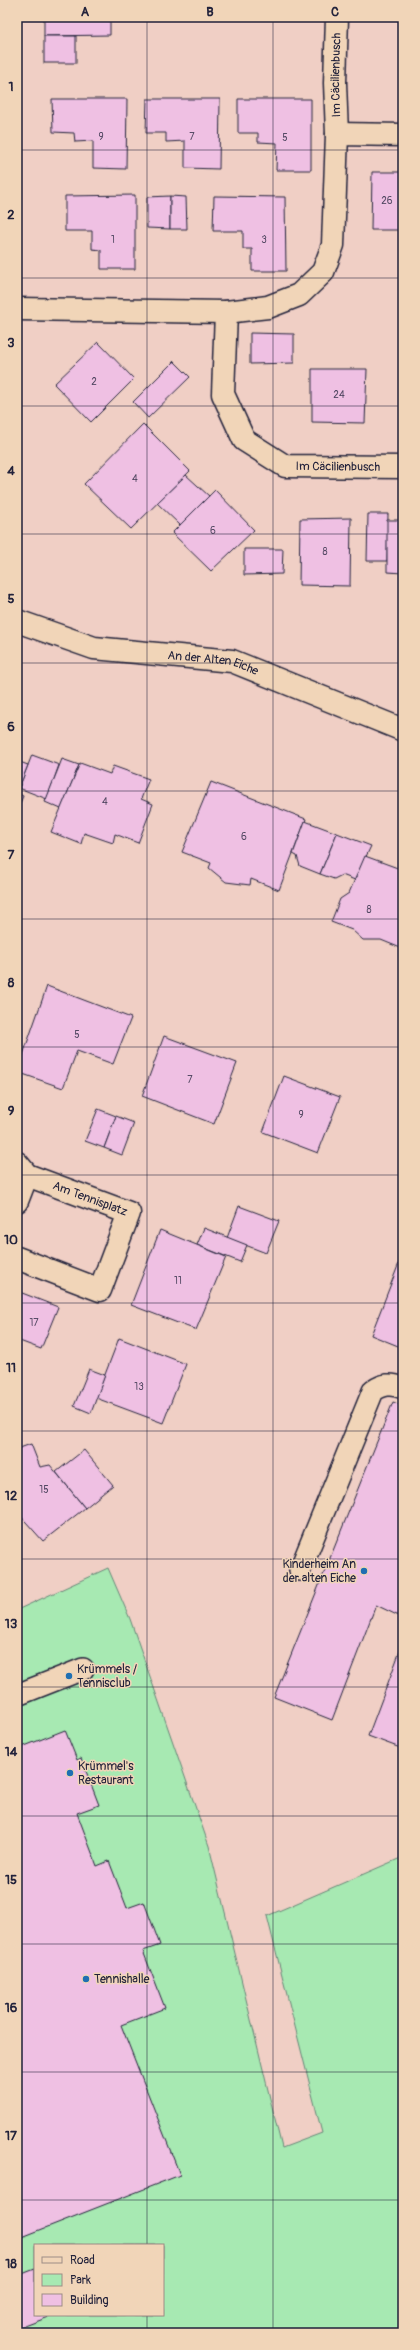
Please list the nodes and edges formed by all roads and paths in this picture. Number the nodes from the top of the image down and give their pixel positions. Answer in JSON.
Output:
{"nodes":[{"id":1,"x":337,"y":17,"type":"edge"},
{"id":2,"x":337,"y":134,"type":"junction"},
{"id":3,"x":403,"y":135,"type":"edge"},
{"id":4,"x":17,"y":309,"type":"edge"},
{"id":5,"x":226,"y":312,"type":"junction"},
{"id":6,"x":403,"y":467,"type":"edge"},
{"id":7,"x":17,"y":621,"type":"edge"},
{"id":8,"x":403,"y":730,"type":"edge"},
{"id":9,"x":22,"y":1169,"type":"edge"},
{"id":10,"x":17,"y":1201,"type":"edge"},
{"id":11,"x":17,"y":1258,"type":"edge"},
{"id":12,"x":403,"y":1388,"type":"edge"},
{"id":13,"x":300,"y":1570,"type":"dead end"},
{"id":14,"x":83,"y":1669,"type":"dead end"},
{"id":15,"x":17,"y":1696,"type":"edge"}],
"edges":[{"from":1,"to":2,"type":"street","name":"Im Cäcilienbusch"},
{"from":2,"to":3,"type":"street","name":"Im Cäcilienbusch"},
{"from":2,"to":5,"type":"street","name":"Im Cäcilienbusch"},
{"from":4,"to":5,"type":"street","name":"Im Cäcilienbusch"},
{"from":5,"to":6,"type":"street","name":"Im Cäcilienbusch"},
{"from":7,"to":8,"type":"street","name":"An der Alten Eiche"},
{"from":9,"to":10,"type":"street","name":"Am Tennisplatz"},
{"from":9,"to":11,"type":"street","name":"Am Tennisplatz"},
{"from":12,"to":13,"type":"lane"},
{"from":14,"to":15,"type":"lane"}]}
